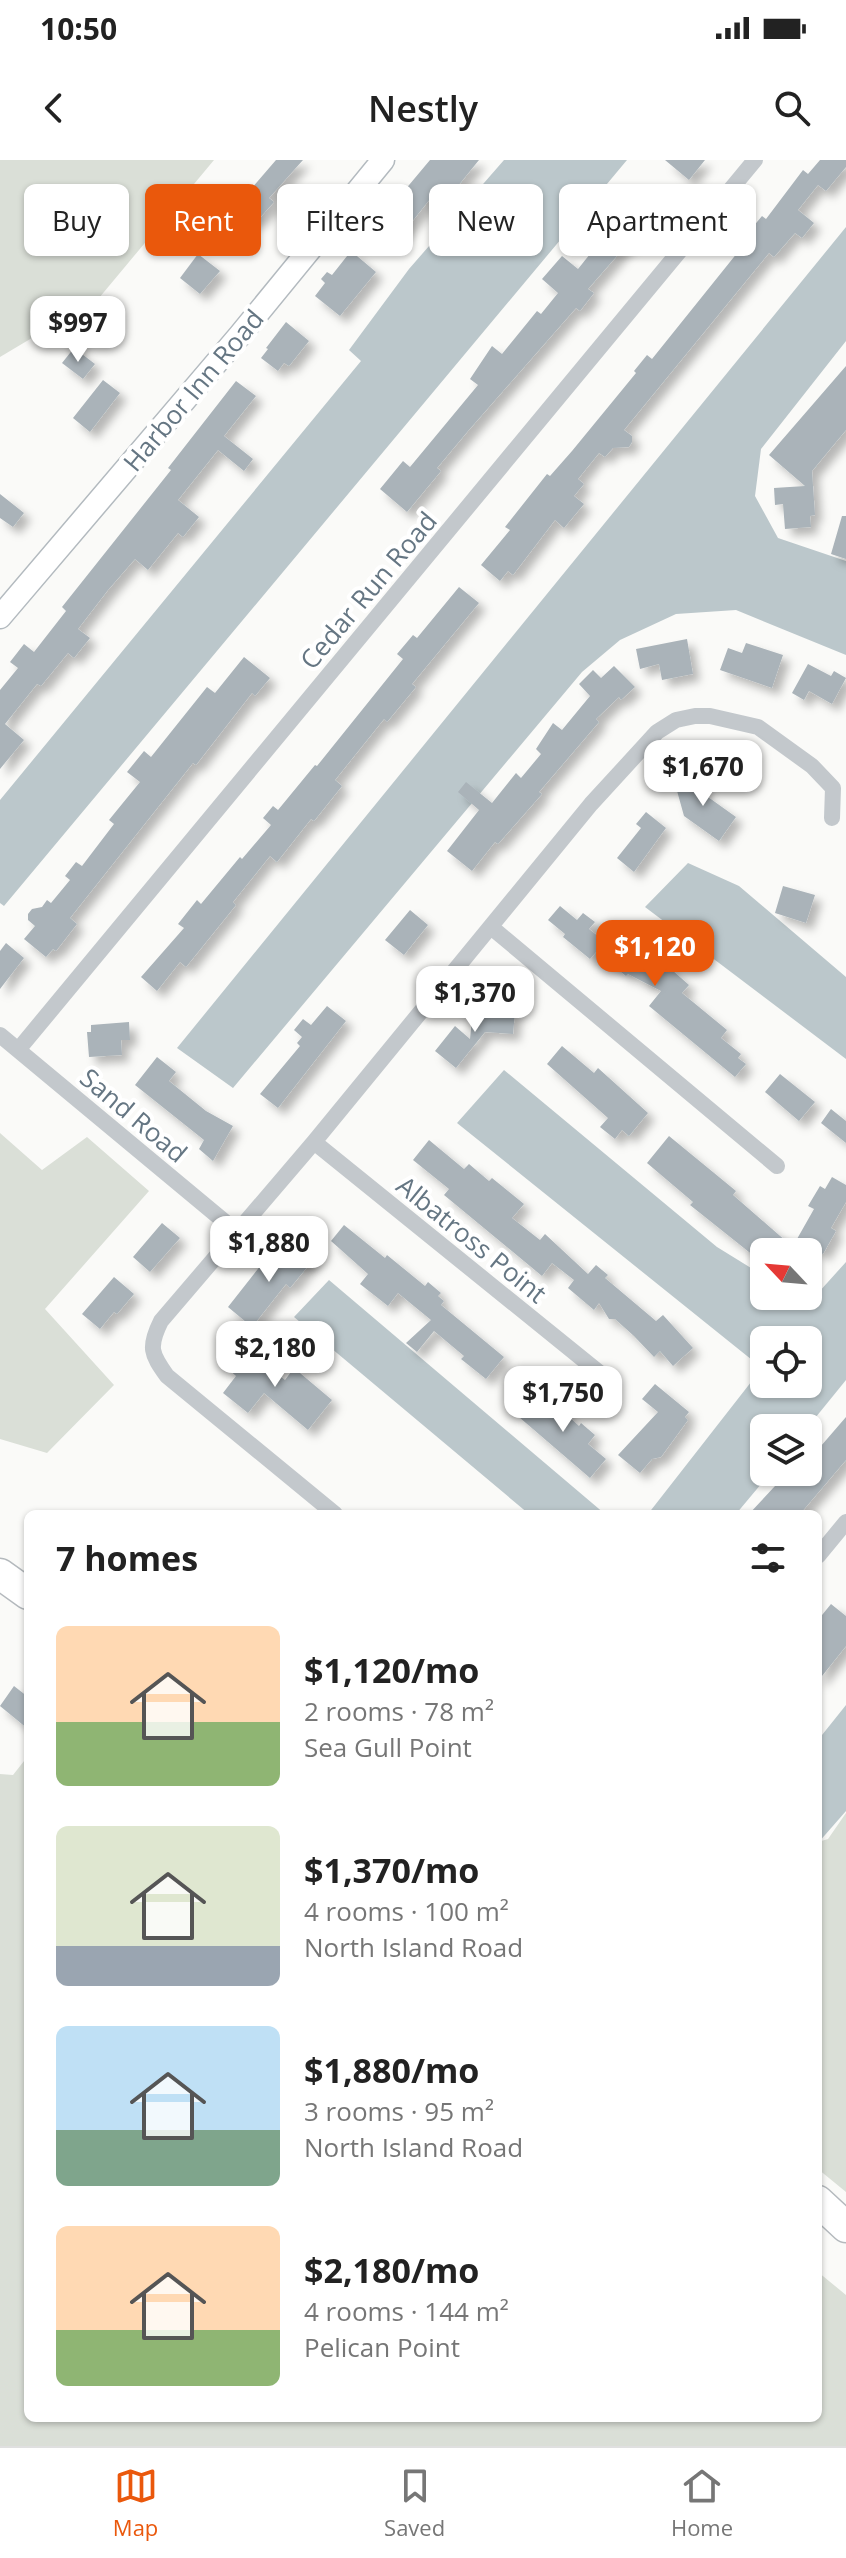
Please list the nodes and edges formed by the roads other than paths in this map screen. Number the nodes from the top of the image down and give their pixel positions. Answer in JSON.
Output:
{"nodes":[{"id":1,"x":383,"y":160,"type":"edge"},
{"id":2,"x":755,"y":160,"type":"edge"},
{"id":3,"x":0,"y":617,"type":"edge"},
{"id":4,"x":832,"y":818,"type":"dead end"},
{"id":5,"x":491,"y":927,"type":"junction"},
{"id":6,"x":0,"y":1035,"type":"edge"},
{"id":7,"x":18,"y":1050,"type":"junction"},
{"id":8,"x":314,"y":1142,"type":"junction"},
{"id":9,"x":777,"y":1166,"type":"dead end"},
{"id":10,"x":237,"y":1232,"type":"junction"},
{"id":11,"x":601,"y":1374,"type":"dead end"},
{"id":12,"x":330,"y":1510,"type":"edge"},
{"id":13,"x":846,"y":1522,"type":"edge"},
{"id":14,"x":822,"y":1551,"type":"edge"},
{"id":15,"x":0,"y":1574,"type":"edge"},
{"id":16,"x":24,"y":1591,"type":"edge"},
{"id":17,"x":822,"y":2205,"type":"edge"},
{"id":18,"x":846,"y":2227,"type":"edge"}],
"edges":[{"from":1,"to":3,"type":"main road","name":"Harbor Inn Road"},
{"from":2,"to":7,"type":"street","name":"Cedar Run Road"},
{"from":4,"to":5,"type":"street"},
{"from":5,"to":8,"type":"street"},
{"from":5,"to":9,"type":"street"},
{"from":6,"to":7,"type":"street","name":"Sand Road"},
{"from":7,"to":10,"type":"street","name":"Sand Road"},
{"from":8,"to":10,"type":"street"},
{"from":8,"to":11,"type":"street","name":"Albatross Point"},
{"from":10,"to":12,"type":"street"},
{"from":13,"to":14,"type":"street"},
{"from":15,"to":16,"type":"highway"},
{"from":17,"to":18,"type":"highway"}]}
